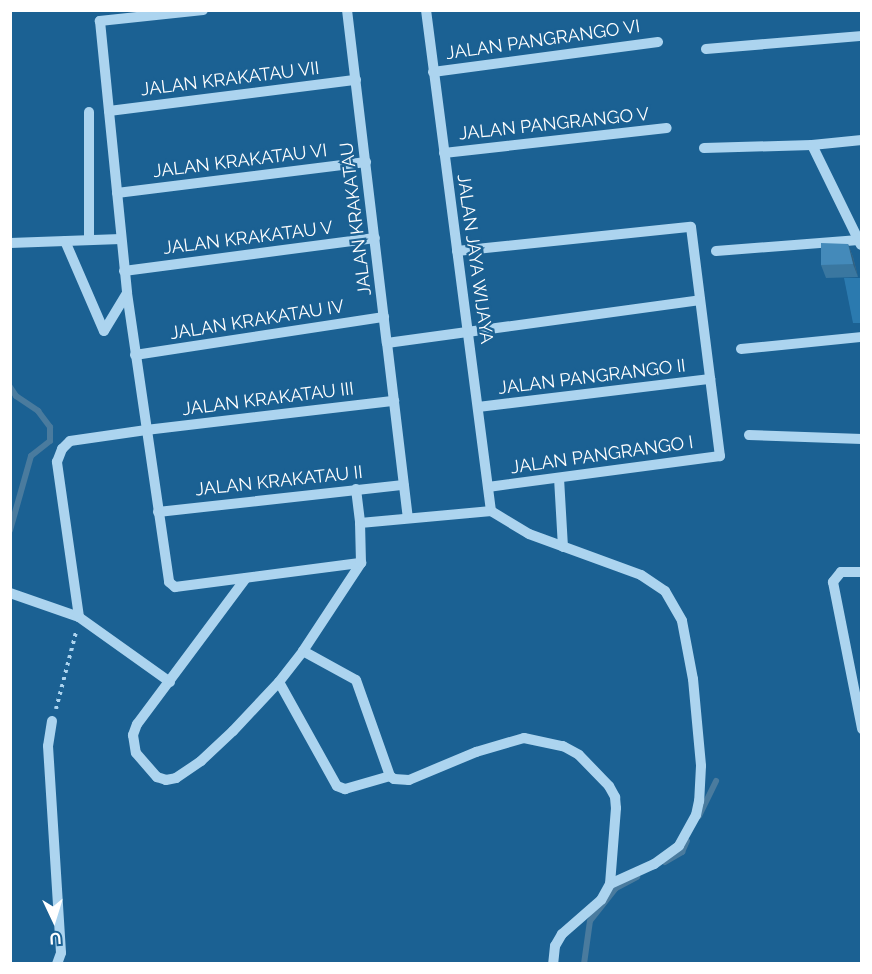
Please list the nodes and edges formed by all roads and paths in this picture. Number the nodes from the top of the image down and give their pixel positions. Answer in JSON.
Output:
{"nodes":[{"id":1,"x":202,"y":10,"type":"edge"},
{"id":2,"x":347,"y":10,"type":"edge"},
{"id":3,"x":426,"y":10,"type":"edge"},
{"id":4,"x":861,"y":36,"type":"edge"},
{"id":5,"x":658,"y":42,"type":"dead end"},
{"id":6,"x":706,"y":50,"type":"dead end"},
{"id":7,"x":433,"y":72,"type":"junction"},
{"id":8,"x":356,"y":80,"type":"junction"},
{"id":9,"x":109,"y":111,"type":"junction"},
{"id":10,"x":89,"y":112,"type":"dead end"},
{"id":11,"x":667,"y":128,"type":"dead end"},
{"id":12,"x":861,"y":140,"type":"edge"},
{"id":13,"x":812,"y":145,"type":"junction"},
{"id":14,"x":704,"y":148,"type":"dead end"},
{"id":15,"x":444,"y":153,"type":"junction"},
{"id":16,"x":366,"y":162,"type":"junction"},
{"id":17,"x":117,"y":193,"type":"junction"},
{"id":18,"x":375,"y":238,"type":"junction"},
{"id":19,"x":121,"y":239,"type":"junction"},
{"id":20,"x":89,"y":240,"type":"junction"},
{"id":21,"x":65,"y":241,"type":"junction"},
{"id":22,"x":10,"y":243,"type":"edge"},
{"id":23,"x":860,"y":243,"type":"edge"},
{"id":24,"x":457,"y":251,"type":"junction"},
{"id":25,"x":716,"y":251,"type":"dead end"},
{"id":26,"x":124,"y":271,"type":"junction"},
{"id":27,"x":127,"y":293,"type":"junction"},
{"id":28,"x":700,"y":300,"type":"junction"},
{"id":29,"x":384,"y":317,"type":"junction"},
{"id":30,"x":469,"y":333,"type":"junction"},
{"id":31,"x":861,"y":337,"type":"edge"},
{"id":32,"x":387,"y":343,"type":"junction"},
{"id":33,"x":741,"y":349,"type":"dead end"},
{"id":34,"x":135,"y":355,"type":"junction"},
{"id":35,"x":710,"y":379,"type":"junction"},
{"id":36,"x":394,"y":401,"type":"junction"},
{"id":37,"x":478,"y":407,"type":"junction"},
{"id":38,"x":146,"y":430,"type":"junction"},
{"id":39,"x":749,"y":435,"type":"dead end"},
{"id":40,"x":861,"y":439,"type":"edge"},
{"id":41,"x":559,"y":478,"type":"junction"},
{"id":42,"x":404,"y":485,"type":"junction"},
{"id":43,"x":488,"y":487,"type":"junction"},
{"id":44,"x":356,"y":489,"type":"junction"},
{"id":45,"x":491,"y":511,"type":"junction"},
{"id":46,"x":158,"y":512,"type":"junction"},
{"id":47,"x":408,"y":518,"type":"junction"},
{"id":48,"x":360,"y":524,"type":"junction"},
{"id":49,"x":563,"y":547,"type":"junction"},
{"id":50,"x":361,"y":562,"type":"junction"},
{"id":51,"x":861,"y":573,"type":"edge"},
{"id":52,"x":246,"y":578,"type":"junction"},
{"id":53,"x":10,"y":593,"type":"edge"},
{"id":54,"x":80,"y":617,"type":"junction"},
{"id":55,"x":303,"y":651,"type":"junction"},
{"id":56,"x":170,"y":682,"type":"junction"},
{"id":57,"x":279,"y":682,"type":"junction"},
{"id":58,"x":52,"y":721,"type":"joint"},
{"id":59,"x":861,"y":729,"type":"edge"},
{"id":60,"x":390,"y":776,"type":"junction"},
{"id":61,"x":610,"y":884,"type":"junction"},
{"id":62,"x":57,"y":963,"type":"edge"},
{"id":63,"x":553,"y":963,"type":"edge"}],
"edges":[{"from":1,"to":9,"type":"street"},
{"from":2,"to":8,"type":"street","name":"JALAN KRAKATAU"},
{"from":3,"to":7,"type":"street","name":"JALAN JAYA WIJAYA"},
{"from":4,"to":6,"type":"street"},
{"from":5,"to":7,"type":"street","name":"JALAN PANGRANGO VI"},
{"from":7,"to":15,"type":"street","name":"JALAN JAYA WIJAYA"},
{"from":8,"to":9,"type":"street","name":"JALAN KRAKATAU VII"},
{"from":8,"to":16,"type":"street","name":"JALAN KRAKATAU"},
{"from":9,"to":17,"type":"street"},
{"from":10,"to":20,"type":"street"},
{"from":11,"to":15,"type":"street","name":"JALAN PANGRANGO V"},
{"from":12,"to":13,"type":"street"},
{"from":13,"to":14,"type":"street"},
{"from":13,"to":23,"type":"street"},
{"from":15,"to":24,"type":"street","name":"JALAN JAYA WIJAYA"},
{"from":16,"to":17,"type":"street","name":"JALAN KRAKATAU VI"},
{"from":16,"to":18,"type":"street","name":"JALAN KRAKATAU"},
{"from":17,"to":19,"type":"street"},
{"from":18,"to":26,"type":"street","name":"JALAN KRAKATAU V"},
{"from":18,"to":29,"type":"street","name":"JALAN KRAKATAU"},
{"from":19,"to":20,"type":"street"},
{"from":19,"to":26,"type":"street"},
{"from":20,"to":21,"type":"street"},
{"from":21,"to":22,"type":"street"},
{"from":21,"to":27,"type":"street"},
{"from":23,"to":25,"type":"street"},
{"from":24,"to":28,"type":"street"},
{"from":24,"to":30,"type":"street","name":"JALAN JAYA WIJAYA"},
{"from":26,"to":27,"type":"street"},
{"from":27,"to":34,"type":"street"},
{"from":28,"to":30,"type":"street"},
{"from":28,"to":35,"type":"street"},
{"from":29,"to":32,"type":"street","name":"JALAN KRAKATAU"},
{"from":29,"to":34,"type":"street","name":"JALAN KRAKATAU IV"},
{"from":30,"to":32,"type":"street"},
{"from":30,"to":37,"type":"street","name":"JALAN JAYA WIJAYA"},
{"from":31,"to":33,"type":"street"},
{"from":32,"to":36,"type":"street","name":"JALAN KRAKATAU"},
{"from":34,"to":38,"type":"street"},
{"from":35,"to":37,"type":"street","name":"JALAN PANGRANGO II"},
{"from":35,"to":41,"type":"street","name":"JALAN PANGRANGO I"},
{"from":36,"to":38,"type":"street","name":"JALAN KRAKATAU III"},
{"from":36,"to":42,"type":"street","name":"JALAN KRAKATAU"},
{"from":37,"to":43,"type":"street","name":"JALAN JAYA WIJAYA"},
{"from":38,"to":46,"type":"street"},
{"from":38,"to":54,"type":"street","name":"JALAN KRAKATAU III"},
{"from":39,"to":40,"type":"street"},
{"from":41,"to":43,"type":"street","name":"JALAN PANGRANGO I"},
{"from":41,"to":49,"type":"street"},
{"from":42,"to":44,"type":"street","name":"JALAN KRAKATAU II"},
{"from":42,"to":47,"type":"street","name":"JALAN KRAKATAU"},
{"from":43,"to":45,"type":"street","name":"JALAN JAYA WIJAYA"},
{"from":44,"to":46,"type":"street","name":"JALAN KRAKATAU II"},
{"from":44,"to":48,"type":"street"},
{"from":45,"to":47,"type":"street"},
{"from":45,"to":49,"type":"street"},
{"from":46,"to":52,"type":"street"},
{"from":47,"to":48,"type":"street"},
{"from":48,"to":50,"type":"street"},
{"from":49,"to":61,"type":"street"},
{"from":50,"to":52,"type":"street"},
{"from":50,"to":55,"type":"street"},
{"from":51,"to":59,"type":"street"},
{"from":52,"to":56,"type":"street"},
{"from":53,"to":54,"type":"street"},
{"from":54,"to":56,"type":"street"},
{"from":54,"to":58,"type":"path"},
{"from":55,"to":57,"type":"street"},
{"from":55,"to":60,"type":"street"},
{"from":56,"to":57,"type":"street"},
{"from":57,"to":60,"type":"street"},
{"from":58,"to":62,"type":"street"},
{"from":60,"to":61,"type":"street"},
{"from":61,"to":63,"type":"street"}]}
